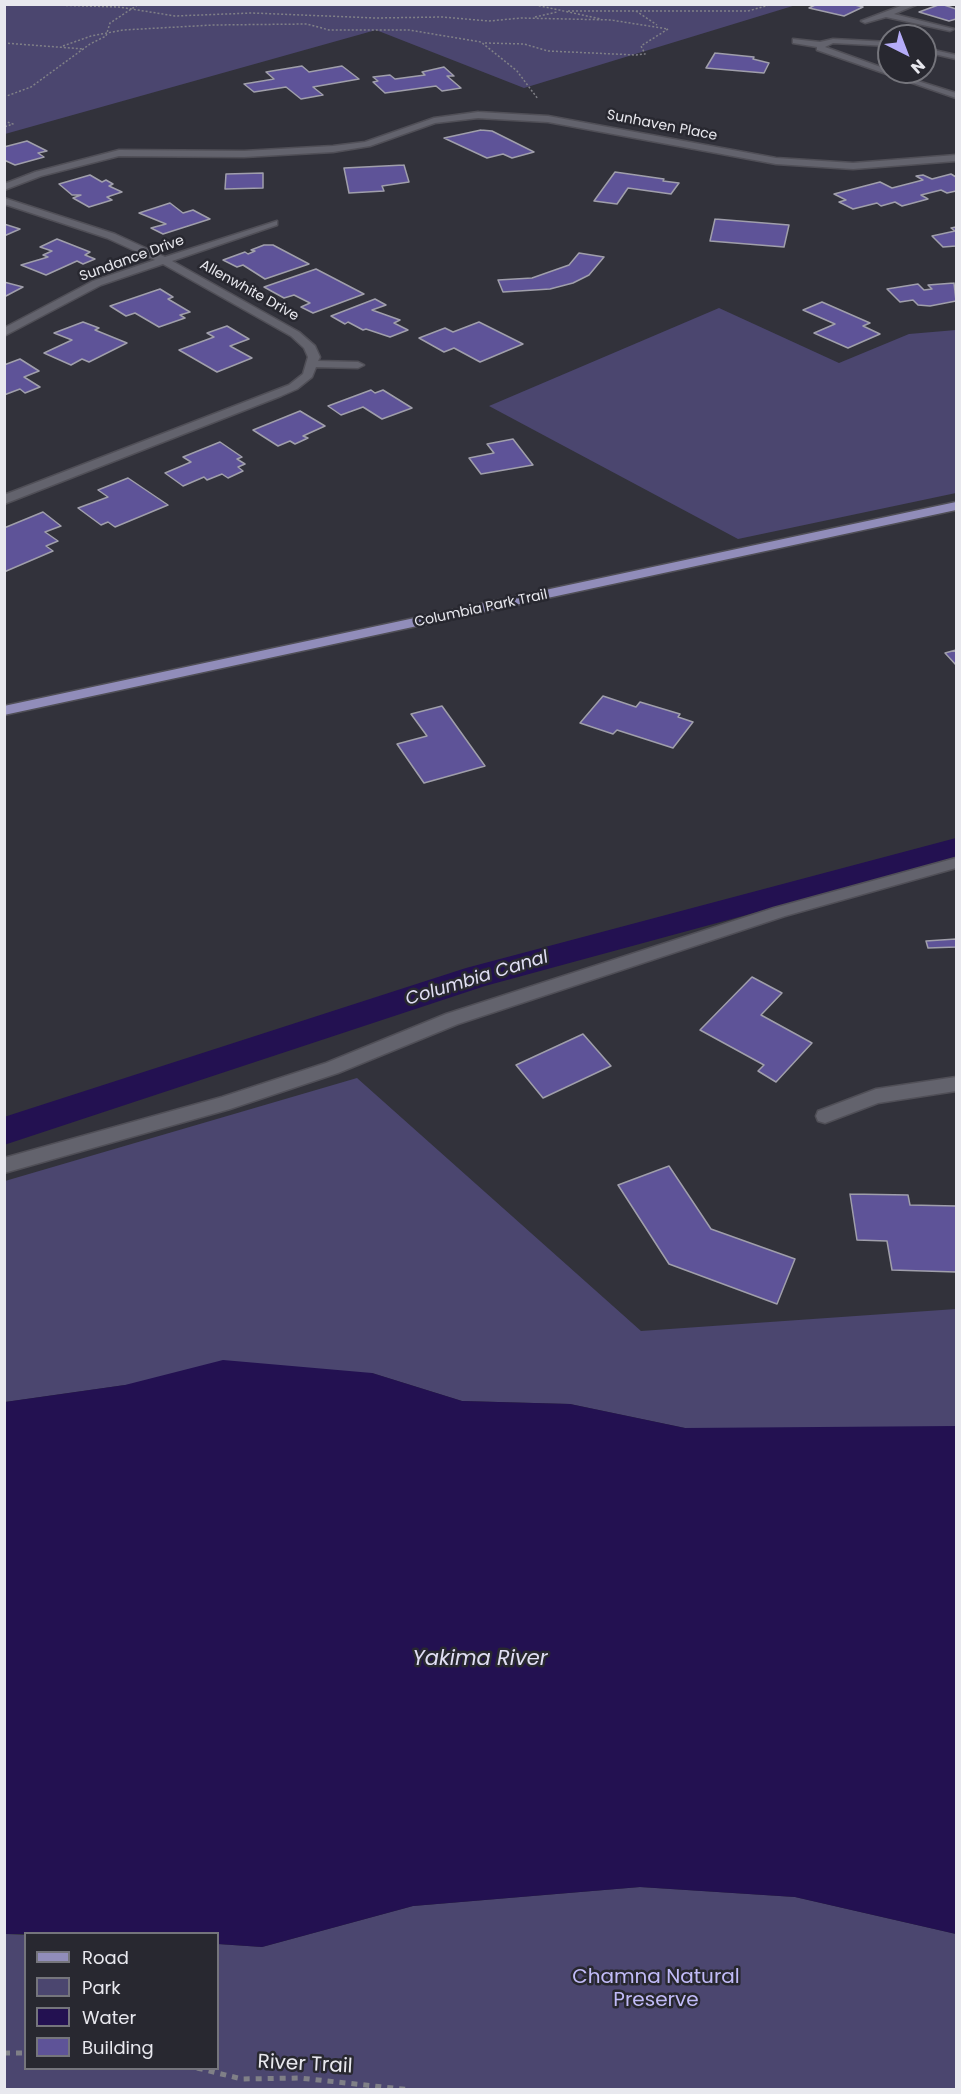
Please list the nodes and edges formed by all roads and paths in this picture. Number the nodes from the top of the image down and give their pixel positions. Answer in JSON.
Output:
{"nodes":[{"id":1,"x":18,"y":4,"type":"edge"},
{"id":2,"x":139,"y":4,"type":"edge"},
{"id":3,"x":531,"y":4,"type":"edge"},
{"id":4,"x":773,"y":4,"type":"edge"},
{"id":5,"x":915,"y":4,"type":"edge"},
{"id":6,"x":133,"y":8,"type":"junction"},
{"id":7,"x":635,"y":10,"type":"junction"},
{"id":8,"x":561,"y":11,"type":"junction"},
{"id":9,"x":885,"y":14,"type":"junction"},
{"id":10,"x":532,"y":18,"type":"junction"},
{"id":11,"x":613,"y":20,"type":"junction"},
{"id":12,"x":865,"y":21,"type":"dead end"},
{"id":13,"x":660,"y":27,"type":"junction"},
{"id":14,"x":950,"y":29,"type":"dead end"},
{"id":15,"x":107,"y":33,"type":"junction"},
{"id":16,"x":796,"y":41,"type":"dead end"},
{"id":17,"x":481,"y":42,"type":"junction"},
{"id":18,"x":4,"y":43,"type":"edge"},
{"id":19,"x":877,"y":43,"type":"edge"},
{"id":20,"x":821,"y":45,"type":"junction"},
{"id":21,"x":63,"y":46,"type":"junction"},
{"id":22,"x":84,"y":49,"type":"junction"},
{"id":23,"x":937,"y":53,"type":"edge"},
{"id":24,"x":957,"y":57,"type":"edge"},
{"id":25,"x":957,"y":96,"type":"edge"},
{"id":26,"x":4,"y":97,"type":"edge"},
{"id":27,"x":4,"y":121,"type":"edge"},
{"id":28,"x":559,"y":121,"type":"junction"},
{"id":29,"x":4,"y":127,"type":"edge"},
{"id":30,"x":957,"y":158,"type":"edge"},
{"id":31,"x":4,"y":187,"type":"edge"},
{"id":32,"x":4,"y":201,"type":"edge"},
{"id":33,"x":274,"y":223,"type":"dead end"},
{"id":34,"x":164,"y":261,"type":"junction"},
{"id":35,"x":4,"y":333,"type":"edge"},
{"id":36,"x":314,"y":364,"type":"junction"},
{"id":37,"x":358,"y":365,"type":"dead end"},
{"id":38,"x":4,"y":500,"type":"edge"},
{"id":39,"x":957,"y":506,"type":"edge"},
{"id":40,"x":4,"y":711,"type":"edge"},
{"id":41,"x":957,"y":863,"type":"edge"},
{"id":42,"x":957,"y":1084,"type":"edge"},
{"id":43,"x":825,"y":1116,"type":"dead end"},
{"id":44,"x":4,"y":1166,"type":"edge"},
{"id":45,"x":4,"y":2053,"type":"edge"},
{"id":46,"x":24,"y":2053,"type":"edge"},
{"id":47,"x":205,"y":2070,"type":"edge"},
{"id":48,"x":411,"y":2090,"type":"edge"}],
"edges":[{"from":1,"to":6,"type":"path"},
{"from":2,"to":6,"type":"path"},
{"from":3,"to":8,"type":"path"},
{"from":4,"to":7,"type":"path"},
{"from":5,"to":9,"type":"street"},
{"from":6,"to":10,"type":"path"},
{"from":6,"to":15,"type":"path"},
{"from":7,"to":8,"type":"path"},
{"from":7,"to":13,"type":"path"},
{"from":8,"to":10,"type":"path"},
{"from":8,"to":11,"type":"path"},
{"from":9,"to":12,"type":"street"},
{"from":9,"to":14,"type":"street"},
{"from":10,"to":11,"type":"path"},
{"from":11,"to":13,"type":"path"},
{"from":13,"to":17,"type":"path"},
{"from":15,"to":17,"type":"path"},
{"from":15,"to":21,"type":"path"},
{"from":15,"to":22,"type":"path"},
{"from":16,"to":20,"type":"street"},
{"from":17,"to":28,"type":"path"},
{"from":18,"to":21,"type":"path"},
{"from":19,"to":20,"type":"street"},
{"from":20,"to":25,"type":"street"},
{"from":21,"to":22,"type":"path"},
{"from":22,"to":26,"type":"path"},
{"from":23,"to":24,"type":"street"},
{"from":27,"to":29,"type":"path"},
{"from":28,"to":30,"type":"street","name":"Sunhaven Place"},
{"from":28,"to":31,"type":"street","name":"Sunhaven Place"},
{"from":32,"to":34,"type":"street","name":"Allenwhite Drive"},
{"from":33,"to":34,"type":"street","name":"Sundance Drive"},
{"from":34,"to":35,"type":"street","name":"Sundance Drive"},
{"from":34,"to":36,"type":"street","name":"Allenwhite Drive"},
{"from":36,"to":37,"type":"street"},
{"from":36,"to":38,"type":"street"},
{"from":39,"to":40,"type":"main road","name":"Columbia Park Trail"},
{"from":41,"to":44,"type":"street"},
{"from":42,"to":43,"type":"street"},
{"from":45,"to":46,"type":"path"},
{"from":47,"to":48,"type":"path","name":"River Trail"}]}
